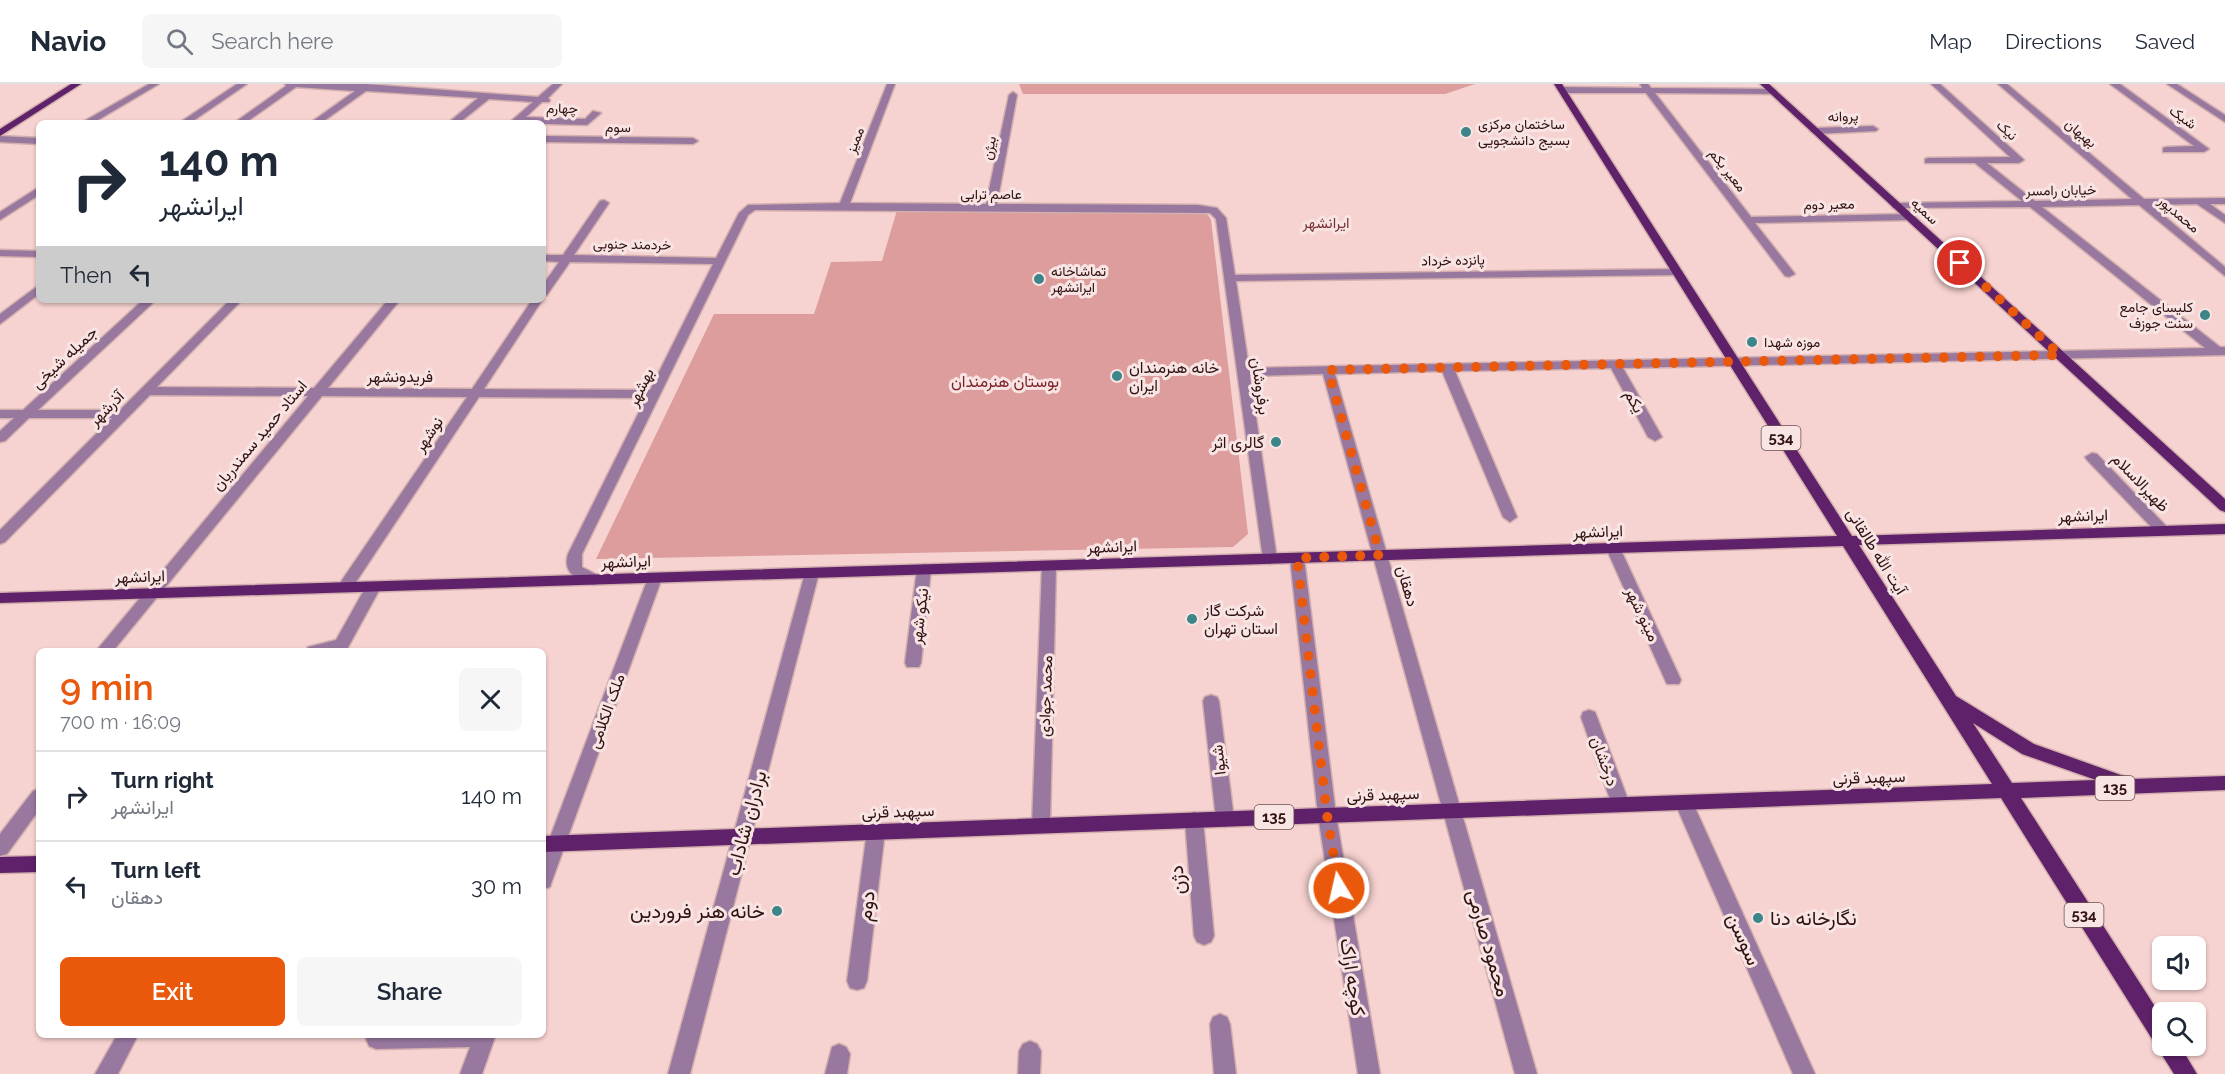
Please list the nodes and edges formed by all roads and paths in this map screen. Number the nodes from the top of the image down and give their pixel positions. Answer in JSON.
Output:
{"nodes":[{"id":1,"x":63,"y":84,"type":"edge"},
{"id":2,"x":77,"y":84,"type":"edge"},
{"id":3,"x":154,"y":84,"type":"edge"},
{"id":4,"x":243,"y":84,"type":"edge"},
{"id":5,"x":289,"y":84,"type":"edge"},
{"id":6,"x":295,"y":84,"type":"edge"},
{"id":7,"x":418,"y":84,"type":"edge"},
{"id":8,"x":558,"y":84,"type":"edge"},
{"id":9,"x":563,"y":84,"type":"edge"},
{"id":10,"x":891,"y":84,"type":"edge"},
{"id":11,"x":1935,"y":84,"type":"edge"},
{"id":12,"x":2002,"y":84,"type":"edge"},
{"id":13,"x":2114,"y":84,"type":"edge"},
{"id":14,"x":2171,"y":84,"type":"edge"},
{"id":15,"x":367,"y":86,"type":"edge"},
{"id":16,"x":1560,"y":87,"type":"edge"},
{"id":17,"x":1646,"y":87,"type":"edge"},
{"id":18,"x":1768,"y":88,"type":"edge"},
{"id":19,"x":408,"y":91,"type":"junction"},
{"id":20,"x":1013,"y":95,"type":"dead end"},
{"id":21,"x":487,"y":96,"type":"junction"},
{"id":22,"x":543,"y":99,"type":"junction"},
{"id":23,"x":596,"y":112,"type":"dead end"},
{"id":24,"x":2225,"y":119,"type":"edge"},
{"id":25,"x":91,"y":120,"type":"edge"},
{"id":26,"x":188,"y":120,"type":"edge"},
{"id":27,"x":243,"y":120,"type":"edge"},
{"id":28,"x":319,"y":120,"type":"edge"},
{"id":29,"x":457,"y":120,"type":"edge"},
{"id":30,"x":521,"y":120,"type":"edge"},
{"id":31,"x":546,"y":122,"type":"edge"},
{"id":32,"x":0,"y":123,"type":"edge"},
{"id":33,"x":1873,"y":129,"type":"dead end"},
{"id":34,"x":1815,"y":131,"type":"junction"},
{"id":35,"x":0,"y":133,"type":"edge"},
{"id":36,"x":0,"y":139,"type":"edge"},
{"id":37,"x":546,"y":139,"type":"edge"},
{"id":38,"x":36,"y":141,"type":"edge"},
{"id":39,"x":693,"y":141,"type":"dead end"},
{"id":40,"x":2166,"y":150,"type":"dead end"},
{"id":41,"x":1977,"y":160,"type":"junction"},
{"id":42,"x":1928,"y":161,"type":"dead end"},
{"id":43,"x":36,"y":192,"type":"edge"},
{"id":44,"x":2200,"y":201,"type":"junction"},
{"id":45,"x":2225,"y":201,"type":"edge"},
{"id":46,"x":604,"y":202,"type":"dead end"},
{"id":47,"x":2142,"y":202,"type":"junction"},
{"id":48,"x":2032,"y":204,"type":"junction"},
{"id":49,"x":757,"y":206,"type":"joint"},
{"id":50,"x":844,"y":206,"type":"junction"},
{"id":51,"x":1897,"y":206,"type":"junction"},
{"id":52,"x":991,"y":207,"type":"junction"},
{"id":53,"x":0,"y":217,"type":"edge"},
{"id":54,"x":1910,"y":217,"type":"junction"},
{"id":55,"x":1221,"y":218,"type":"joint"},
{"id":56,"x":1748,"y":220,"type":"junction"},
{"id":57,"x":2225,"y":220,"type":"edge"},
{"id":58,"x":0,"y":253,"type":"edge"},
{"id":59,"x":36,"y":254,"type":"edge"},
{"id":60,"x":546,"y":258,"type":"edge"},
{"id":61,"x":567,"y":258,"type":"junction"},
{"id":62,"x":721,"y":261,"type":"junction"},
{"id":63,"x":1677,"y":272,"type":"junction"},
{"id":64,"x":2225,"y":273,"type":"edge"},
{"id":65,"x":1790,"y":274,"type":"dead end"},
{"id":66,"x":1229,"y":278,"type":"junction"},
{"id":67,"x":546,"y":289,"type":"edge"},
{"id":68,"x":36,"y":290,"type":"edge"},
{"id":69,"x":147,"y":303,"type":"edge"},
{"id":70,"x":233,"y":303,"type":"edge"},
{"id":71,"x":391,"y":303,"type":"edge"},
{"id":72,"x":536,"y":303,"type":"edge"},
{"id":73,"x":0,"y":320,"type":"edge"},
{"id":74,"x":2222,"y":352,"type":"edge"},
{"id":75,"x":2060,"y":355,"type":"junction"},
{"id":76,"x":1733,"y":362,"type":"junction"},
{"id":77,"x":1615,"y":364,"type":"junction"},
{"id":78,"x":1447,"y":368,"type":"junction"},
{"id":79,"x":1328,"y":370,"type":"junction"},
{"id":80,"x":1243,"y":372,"type":"junction"},
{"id":81,"x":145,"y":392,"type":"junction"},
{"id":82,"x":317,"y":392,"type":"junction"},
{"id":83,"x":476,"y":393,"type":"junction"},
{"id":84,"x":655,"y":394,"type":"junction"},
{"id":85,"x":0,"y":414,"type":"edge"},
{"id":86,"x":26,"y":414,"type":"junction"},
{"id":87,"x":123,"y":414,"type":"junction"},
{"id":88,"x":1655,"y":437,"type":"dead end"},
{"id":89,"x":0,"y":438,"type":"edge"},
{"id":90,"x":2092,"y":457,"type":"dead end"},
{"id":91,"x":2225,"y":507,"type":"edge"},
{"id":92,"x":1510,"y":516,"type":"dead end"},
{"id":93,"x":2225,"y":529,"type":"edge"},
{"id":94,"x":2163,"y":531,"type":"junction"},
{"id":95,"x":0,"y":539,"type":"edge"},
{"id":96,"x":1846,"y":541,"type":"junction"},
{"id":97,"x":1612,"y":548,"type":"junction"},
{"id":98,"x":1380,"y":555,"type":"junction"},
{"id":99,"x":1297,"y":558,"type":"junction"},
{"id":100,"x":1270,"y":559,"type":"junction"},
{"id":101,"x":1049,"y":566,"type":"junction"},
{"id":102,"x":924,"y":569,"type":"junction"},
{"id":103,"x":812,"y":573,"type":"junction"},
{"id":104,"x":655,"y":578,"type":"junction"},
{"id":105,"x":594,"y":580,"type":"junction"},
{"id":106,"x":373,"y":586,"type":"junction"},
{"id":107,"x":345,"y":587,"type":"junction"},
{"id":108,"x":151,"y":593,"type":"junction"},
{"id":109,"x":0,"y":598,"type":"edge"},
{"id":110,"x":340,"y":647,"type":"edge"},
{"id":111,"x":106,"y":648,"type":"edge"},
{"id":112,"x":913,"y":663,"type":"dead end"},
{"id":113,"x":1673,"y":680,"type":"dead end"},
{"id":114,"x":1946,"y":698,"type":"junction"},
{"id":115,"x":1211,"y":700,"type":"dead end"},
{"id":116,"x":1589,"y":717,"type":"dead end"},
{"id":117,"x":2225,"y":783,"type":"edge"},
{"id":118,"x":2134,"y":787,"type":"junction"},
{"id":119,"x":2004,"y":792,"type":"junction"},
{"id":120,"x":36,"y":800,"type":"edge"},
{"id":121,"x":1684,"y":803,"type":"junction"},
{"id":122,"x":1621,"y":805,"type":"junction"},
{"id":123,"x":1453,"y":811,"type":"junction"},
{"id":124,"x":1327,"y":815,"type":"junction"},
{"id":125,"x":1225,"y":819,"type":"junction"},
{"id":126,"x":1194,"y":820,"type":"junction"},
{"id":127,"x":1041,"y":825,"type":"junction"},
{"id":128,"x":876,"y":831,"type":"junction"},
{"id":129,"x":742,"y":836,"type":"junction"},
{"id":130,"x":550,"y":844,"type":"edge"},
{"id":131,"x":0,"y":848,"type":"edge"},
{"id":132,"x":36,"y":864,"type":"edge"},
{"id":133,"x":0,"y":865,"type":"edge"},
{"id":134,"x":546,"y":865,"type":"edge"},
{"id":135,"x":1204,"y":936,"type":"dead end"},
{"id":136,"x":857,"y":981,"type":"dead end"},
{"id":137,"x":2152,"y":1021,"type":"edge"},
{"id":138,"x":1220,"y":1024,"type":"dead end"},
{"id":139,"x":126,"y":1038,"type":"edge"},
{"id":140,"x":412,"y":1038,"type":"edge"},
{"id":141,"x":484,"y":1038,"type":"edge"},
{"id":142,"x":376,"y":1039,"type":"dead end"},
{"id":143,"x":1030,"y":1051,"type":"dead end"},
{"id":144,"x":2174,"y":1056,"type":"edge"},
{"id":145,"x":106,"y":1074,"type":"edge"},
{"id":146,"x":471,"y":1074,"type":"edge"},
{"id":147,"x":679,"y":1074,"type":"edge"},
{"id":148,"x":1029,"y":1074,"type":"edge"},
{"id":149,"x":1225,"y":1074,"type":"edge"},
{"id":150,"x":1369,"y":1074,"type":"edge"},
{"id":151,"x":1526,"y":1074,"type":"edge"},
{"id":152,"x":1804,"y":1074,"type":"edge"},
{"id":153,"x":2186,"y":1074,"type":"edge"}],
"edges":[{"from":1,"to":32,"type":"main road"},
{"from":2,"to":35,"type":"main road"},
{"from":3,"to":25,"type":"street"},
{"from":4,"to":26,"type":"street"},
{"from":5,"to":6,"type":"street"},
{"from":6,"to":15,"type":"street"},
{"from":6,"to":27,"type":"street"},
{"from":7,"to":19,"type":"street"},
{"from":8,"to":22,"type":"street"},
{"from":9,"to":22,"type":"street"},
{"from":10,"to":50,"type":"street","name":"ممیز"},
{"from":11,"to":41,"type":"street","name":"نیک"},
{"from":12,"to":47,"type":"street","name":"بهبهان"},
{"from":13,"to":40,"type":"street","name":"شیک"},
{"from":14,"to":24,"type":"street"},
{"from":15,"to":19,"type":"street"},
{"from":15,"to":28,"type":"street"},
{"from":16,"to":17,"type":"street"},
{"from":16,"to":63,"type":"main road","name":"آیت الله طالقانی","number":"534"},
{"from":17,"to":18,"type":"street"},
{"from":17,"to":56,"type":"street","name":"معیر یکم"},
{"from":18,"to":34,"type":"main road","name":"سمیه"},
{"from":19,"to":21,"type":"street"},
{"from":20,"to":52,"type":"street","name":"بیژن"},
{"from":21,"to":22,"type":"street"},
{"from":21,"to":29,"type":"street"},
{"from":22,"to":30,"type":"street"},
{"from":23,"to":31,"type":"street","name":"چهارم"},
{"from":33,"to":34,"type":"street","name":"پروانه"},
{"from":34,"to":51,"type":"main road","name":"سمیه"},
{"from":36,"to":38,"type":"street"},
{"from":37,"to":39,"type":"street","name":"سوم"},
{"from":41,"to":42,"type":"street","name":"نیک"},
{"from":41,"to":48,"type":"street"},
{"from":43,"to":53,"type":"street"},
{"from":44,"to":45,"type":"street","name":"خیابان رامسر"},
{"from":44,"to":47,"type":"street","name":"خیابان رامسر"},
{"from":44,"to":57,"type":"street"},
{"from":46,"to":61,"type":"street"},
{"from":47,"to":48,"type":"street","name":"خیابان رامسر"},
{"from":47,"to":64,"type":"street","name":"محمدپور"},
{"from":48,"to":51,"type":"street","name":"خیابان رامسر"},
{"from":48,"to":74,"type":"street"},
{"from":49,"to":50,"type":"street","name":"عاصم ترابی"},
{"from":49,"to":62,"type":"street","name":"بهشهر"},
{"from":50,"to":52,"type":"street","name":"عاصم ترابی"},
{"from":51,"to":54,"type":"main road","name":"سمیه"},
{"from":52,"to":55,"type":"street","name":"عاصم ترابی"},
{"from":54,"to":56,"type":"street","name":"معیر دوم"},
{"from":54,"to":75,"type":"main road","name":"سمیه"},
{"from":55,"to":66,"type":"street","name":"برفروشان"},
{"from":56,"to":65,"type":"street","name":"معیر یکم"},
{"from":58,"to":59,"type":"street"},
{"from":60,"to":61,"type":"street","name":"خردمند جنوبی"},
{"from":61,"to":62,"type":"street","name":"خردمند جنوبی"},
{"from":61,"to":67,"type":"street"},
{"from":62,"to":84,"type":"street","name":"بهشهر"},
{"from":63,"to":66,"type":"street","name":"پانزده خرداد"},
{"from":63,"to":76,"type":"main road","name":"آیت الله طالقانی","number":"534"},
{"from":66,"to":80,"type":"street","name":"برفروشان"},
{"from":68,"to":73,"type":"street"},
{"from":69,"to":86,"type":"street","name":"جمیله شیخی"},
{"from":70,"to":81,"type":"street","name":"آذرشهر"},
{"from":71,"to":82,"type":"street","name":"استاد حمید سمندریان"},
{"from":72,"to":83,"type":"street","name":"نوشهر"},
{"from":74,"to":75,"type":"street"},
{"from":75,"to":76,"type":"street"},
{"from":75,"to":91,"type":"main road","name":"سمیه"},
{"from":76,"to":77,"type":"street"},
{"from":76,"to":96,"type":"main road","name":"آیت الله طالقانی","number":"534"},
{"from":77,"to":78,"type":"street"},
{"from":77,"to":88,"type":"street","name":"یکم"},
{"from":78,"to":79,"type":"street"},
{"from":78,"to":92,"type":"street"},
{"from":79,"to":80,"type":"street"},
{"from":79,"to":98,"type":"street","name":"دهقان"},
{"from":80,"to":100,"type":"street","name":"برفروشان"},
{"from":81,"to":82,"type":"street","name":"فریدونشهر"},
{"from":81,"to":87,"type":"street","name":"آذرشهر"},
{"from":82,"to":83,"type":"street","name":"فریدونشهر"},
{"from":82,"to":108,"type":"street","name":"استاد حمید سمندریان"},
{"from":83,"to":84,"type":"street","name":"فریدونشهر"},
{"from":83,"to":107,"type":"street","name":"نوشهر"},
{"from":84,"to":105,"type":"street","name":"بهشهر"},
{"from":85,"to":86,"type":"street"},
{"from":86,"to":87,"type":"street"},
{"from":86,"to":89,"type":"street","name":"جمیله شیخی"},
{"from":87,"to":95,"type":"street","name":"آذرشهر"},
{"from":90,"to":94,"type":"street","name":"ظهیرالاسلام"},
{"from":93,"to":94,"type":"main road","name":"ایرانشهر"},
{"from":94,"to":96,"type":"main road","name":"ایرانشهر"},
{"from":96,"to":97,"type":"main road","name":"ایرانشهر"},
{"from":96,"to":114,"type":"main road","name":"آیت الله طالقانی","number":"534"},
{"from":97,"to":98,"type":"main road","name":"ایرانشهر"},
{"from":97,"to":113,"type":"street","name":"مینو شهر"},
{"from":98,"to":99,"type":"main road","name":"ایرانشهر"},
{"from":98,"to":123,"type":"street","name":"دهقان"},
{"from":99,"to":100,"type":"main road","name":"ایرانشهر"},
{"from":99,"to":124,"type":"street","name":"کوچه اراک"},
{"from":100,"to":101,"type":"main road","name":"ایرانشهر"},
{"from":101,"to":102,"type":"main road","name":"ایرانشهر"},
{"from":101,"to":127,"type":"street","name":"محمد جوادی"},
{"from":102,"to":103,"type":"main road","name":"ایرانشهر"},
{"from":102,"to":112,"type":"street","name":"نیکو شهر"},
{"from":103,"to":104,"type":"main road","name":"ایرانشهر"},
{"from":103,"to":129,"type":"street","name":"برادران شاداب"},
{"from":104,"to":105,"type":"main road","name":"ایرانشهر"},
{"from":104,"to":130,"type":"street","name":"ملک الکلامی"},
{"from":105,"to":106,"type":"main road","name":"ایرانشهر"},
{"from":106,"to":107,"type":"main road","name":"ایرانشهر"},
{"from":106,"to":110,"type":"street"},
{"from":107,"to":108,"type":"main road","name":"ایرانشهر"},
{"from":108,"to":109,"type":"main road","name":"ایرانشهر"},
{"from":108,"to":111,"type":"street","name":"استاد حمید سمندریان"},
{"from":114,"to":118,"type":"main road"},
{"from":114,"to":119,"type":"main road","name":"آیت الله طالقانی","number":"534"},
{"from":115,"to":125,"type":"street","name":"شیوا"},
{"from":116,"to":122,"type":"street","name":"درخشان"},
{"from":117,"to":118,"type":"main road","name":"سپهبد قرنی","number":"135"},
{"from":118,"to":119,"type":"main road","name":"سپهبد قرنی","number":"135"},
{"from":119,"to":121,"type":"main road","name":"سپهبد قرنی","number":"135"},
{"from":119,"to":137,"type":"main road","name":"آیت الله طالقانی","number":"534"},
{"from":120,"to":131,"type":"street"},
{"from":121,"to":122,"type":"main road","name":"سپهبد قرنی","number":"135"},
{"from":121,"to":152,"type":"street","name":"سوسن"},
{"from":122,"to":123,"type":"main road","name":"سپهبد قرنی","number":"135"},
{"from":123,"to":124,"type":"main road","name":"سپهبد قرنی","number":"135"},
{"from":123,"to":151,"type":"street","name":"محمود صارمی"},
{"from":124,"to":125,"type":"main road","name":"سپهبد قرنی","number":"135"},
{"from":124,"to":150,"type":"street","name":"کوچه اراک"},
{"from":125,"to":126,"type":"main road","name":"سپهبد قرنی","number":"135"},
{"from":126,"to":127,"type":"main road","name":"سپهبد قرنی","number":"135"},
{"from":126,"to":135,"type":"street","name":"دژن"},
{"from":127,"to":128,"type":"main road","name":"سپهبد قرنی","number":"135"},
{"from":128,"to":129,"type":"main road","name":"سپهبد قرنی","number":"135"},
{"from":128,"to":136,"type":"street","name":"دوم"},
{"from":129,"to":130,"type":"main road","name":"سپهبد قرنی","number":"135"},
{"from":129,"to":147,"type":"street","name":"برادران شاداب"},
{"from":130,"to":134,"type":"street","name":"ملک الکلامی"},
{"from":132,"to":133,"type":"main road"},
{"from":138,"to":149,"type":"street"},
{"from":139,"to":145,"type":"street"},
{"from":140,"to":142,"type":"street"},
{"from":141,"to":146,"type":"street"},
{"from":143,"to":148,"type":"street"},
{"from":144,"to":153,"type":"main road"}]}
